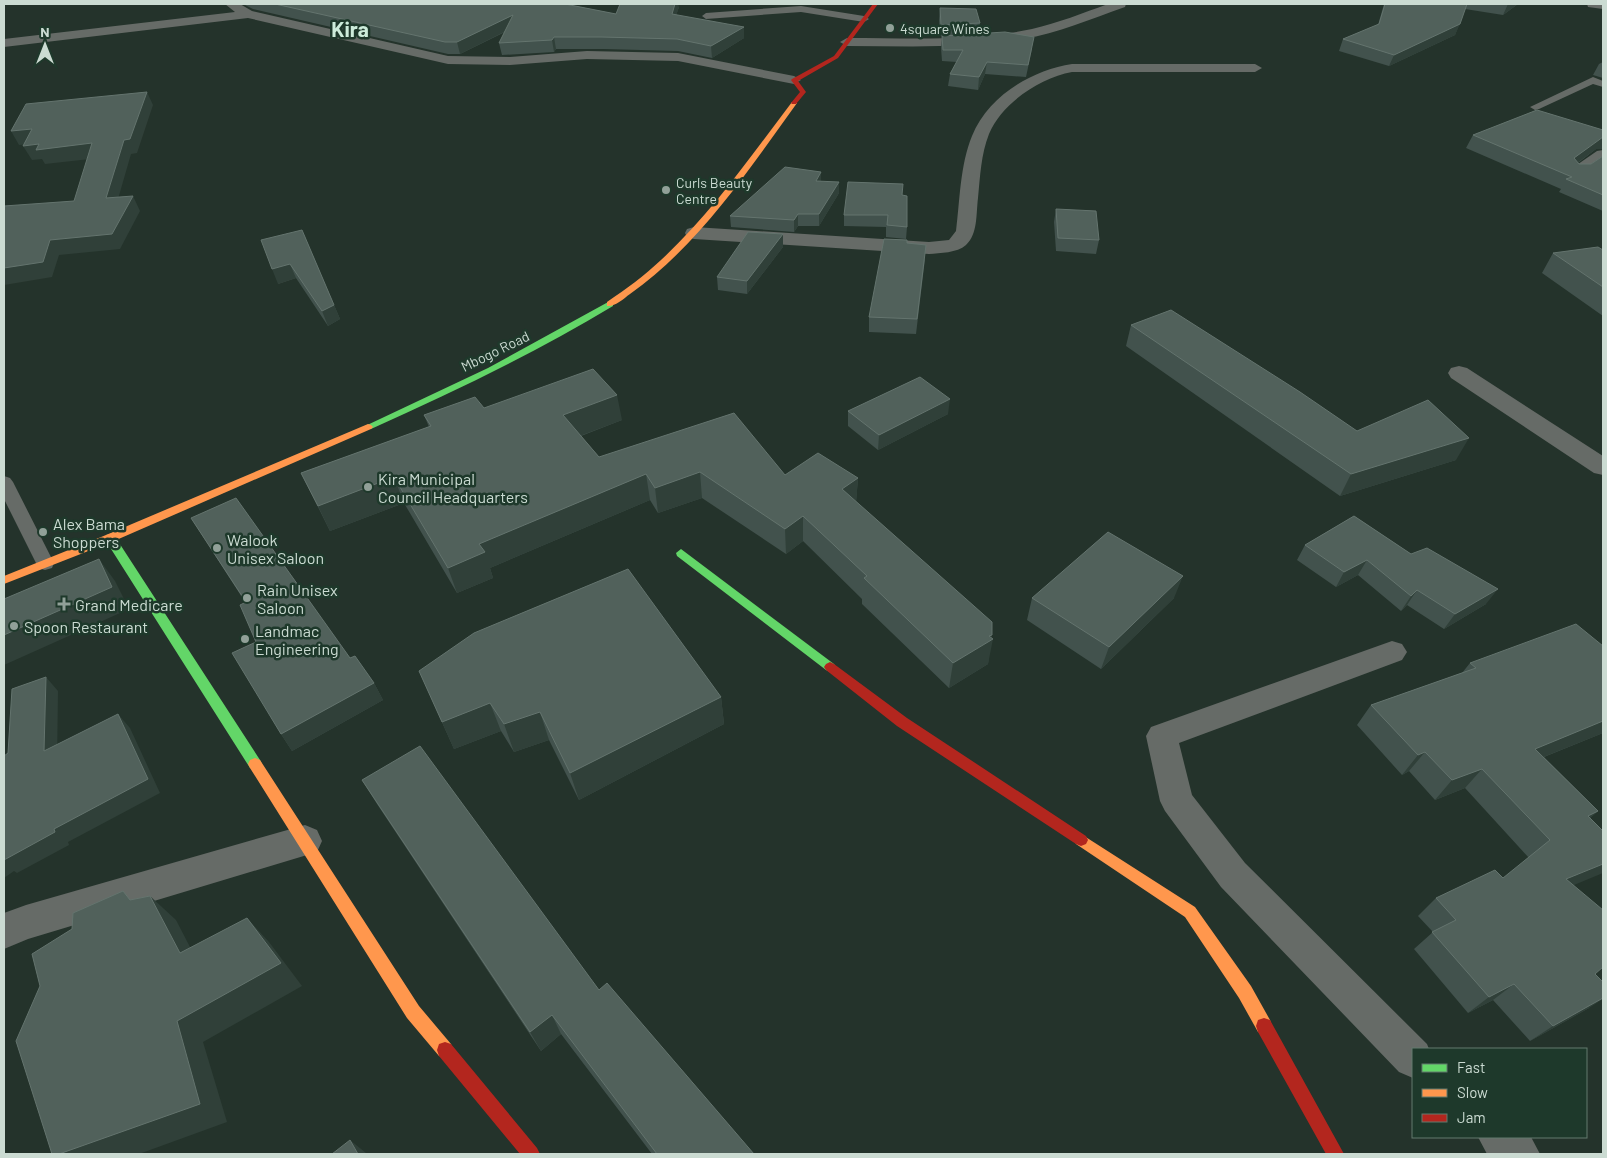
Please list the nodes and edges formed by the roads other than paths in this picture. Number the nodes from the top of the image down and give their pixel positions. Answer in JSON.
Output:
{"nodes":[{"id":1,"x":231,"y":4,"type":"edge"},
{"id":2,"x":875,"y":4,"type":"edge"},
{"id":3,"x":1120,"y":4,"type":"edge"},
{"id":4,"x":1593,"y":4,"type":"edge"},
{"id":5,"x":1603,"y":6,"type":"edge"},
{"id":6,"x":248,"y":14,"type":"junction"},
{"id":7,"x":706,"y":16,"type":"dead end"},
{"id":8,"x":864,"y":19,"type":"junction"},
{"id":9,"x":847,"y":42,"type":"junction"},
{"id":10,"x":4,"y":43,"type":"edge"},
{"id":11,"x":1255,"y":68,"type":"dead end"},
{"id":12,"x":794,"y":80,"type":"junction"},
{"id":13,"x":1603,"y":84,"type":"edge"},
{"id":14,"x":1535,"y":107,"type":"dead end"},
{"id":15,"x":1603,"y":154,"type":"edge"},
{"id":16,"x":1577,"y":171,"type":"edge"},
{"id":17,"x":694,"y":233,"type":"junction"},
{"id":18,"x":1460,"y":373,"type":"dead end"},
{"id":19,"x":1603,"y":467,"type":"edge"},
{"id":20,"x":4,"y":482,"type":"edge"},
{"id":21,"x":110,"y":538,"type":"junction"},
{"id":22,"x":681,"y":553,"type":"dead end"},
{"id":23,"x":45,"y":563,"type":"junction"},
{"id":24,"x":4,"y":580,"type":"edge"},
{"id":25,"x":1392,"y":652,"type":"dead end"},
{"id":26,"x":304,"y":841,"type":"junction"},
{"id":27,"x":4,"y":931,"type":"edge"},
{"id":28,"x":1412,"y":1057,"type":"edge"},
{"id":29,"x":1500,"y":1138,"type":"edge"},
{"id":30,"x":531,"y":1154,"type":"edge"},
{"id":31,"x":1335,"y":1154,"type":"edge"},
{"id":32,"x":1518,"y":1154,"type":"edge"}],
"edges":[{"from":1,"to":6,"type":"street"},
{"from":2,"to":8,"type":"main road"},
{"from":3,"to":9,"type":"street"},
{"from":4,"to":5,"type":"street"},
{"from":6,"to":10,"type":"street"},
{"from":6,"to":12,"type":"street"},
{"from":7,"to":8,"type":"lane"},
{"from":8,"to":9,"type":"main road"},
{"from":9,"to":12,"type":"main road"},
{"from":11,"to":17,"type":"street"},
{"from":12,"to":17,"type":"main road","name":"Mbogo Road"},
{"from":13,"to":14,"type":"lane"},
{"from":15,"to":16,"type":"street"},
{"from":17,"to":21,"type":"main road","name":"Mbogo Road"},
{"from":18,"to":19,"type":"street"},
{"from":20,"to":23,"type":"lane"},
{"from":21,"to":23,"type":"main road","name":"Mbogo Road"},
{"from":21,"to":26,"type":"main road"},
{"from":22,"to":31,"type":"main road"},
{"from":23,"to":24,"type":"main road","name":"Mbogo Road"},
{"from":25,"to":28,"type":"street"},
{"from":26,"to":27,"type":"street"},
{"from":26,"to":30,"type":"main road"},
{"from":29,"to":32,"type":"street"}]}
